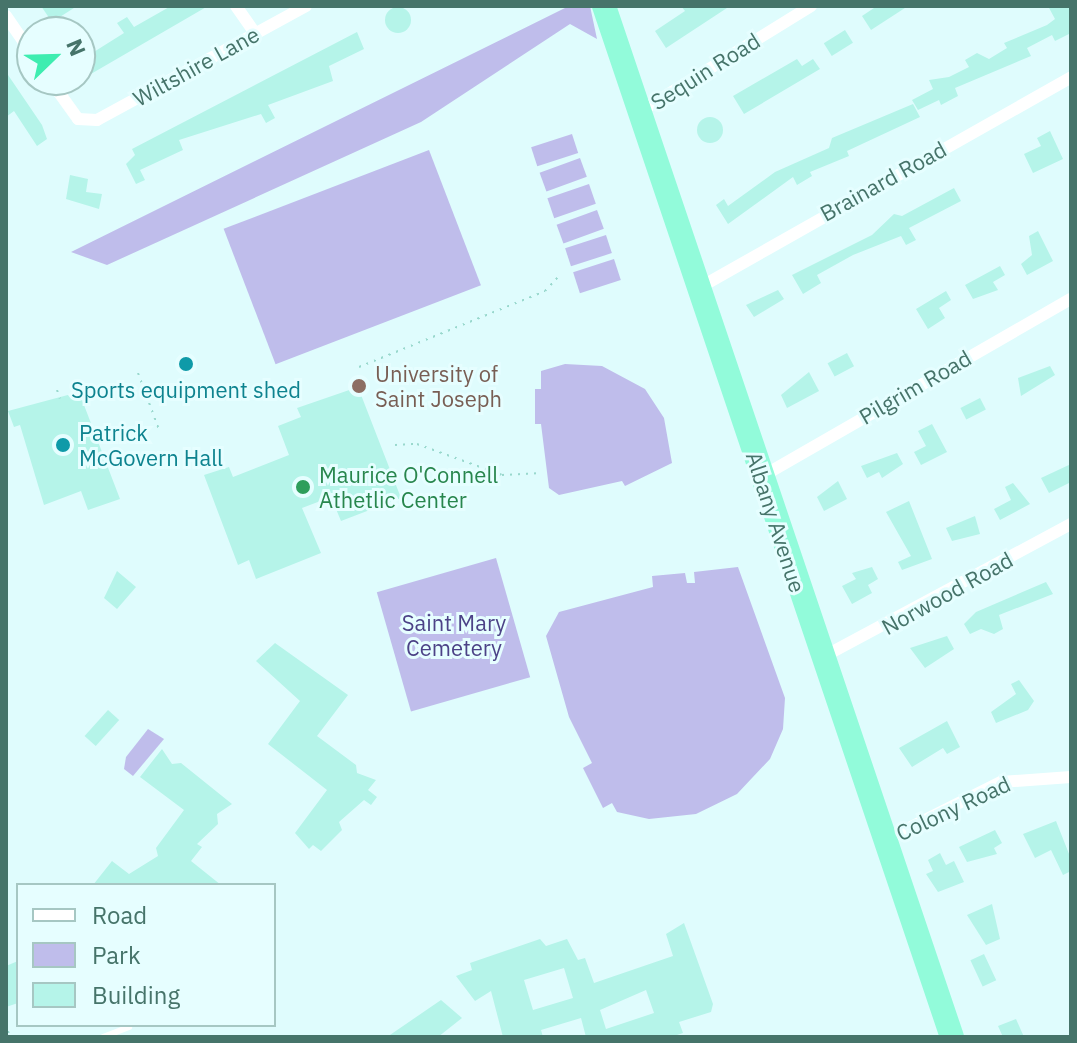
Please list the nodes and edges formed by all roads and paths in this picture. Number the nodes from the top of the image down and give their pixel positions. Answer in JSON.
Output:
{"nodes":[{"id":1,"x":236,"y":6,"type":"edge"},
{"id":2,"x":306,"y":6,"type":"edge"},
{"id":3,"x":604,"y":6,"type":"edge"},
{"id":4,"x":811,"y":6,"type":"edge"},
{"id":5,"x":255,"y":33,"type":"junction"},
{"id":6,"x":1071,"y":77,"type":"edge"},
{"id":7,"x":63,"y":96,"type":"edge"},
{"id":8,"x":641,"y":111,"type":"junction"},
{"id":9,"x":561,"y":274,"type":"dead end"},
{"id":10,"x":697,"y":289,"type":"junction"},
{"id":11,"x":1071,"y":299,"type":"edge"},
{"id":12,"x":359,"y":367,"type":"dead end"},
{"id":13,"x":138,"y":373,"type":"dead end"},
{"id":14,"x":57,"y":390,"type":"dead end"},
{"id":15,"x":60,"y":399,"type":"dead end"},
{"id":16,"x":160,"y":432,"type":"dead end"},
{"id":17,"x":395,"y":445,"type":"dead end"},
{"id":18,"x":537,"y":473,"type":"dead end"},
{"id":19,"x":761,"y":477,"type":"junction"},
{"id":20,"x":1071,"y":524,"type":"edge"},
{"id":21,"x":821,"y":658,"type":"junction"},
{"id":22,"x":1071,"y":777,"type":"edge"},
{"id":23,"x":883,"y":841,"type":"junction"},
{"id":24,"x":129,"y":1027,"type":"edge"},
{"id":25,"x":8,"y":1031,"type":"edge"},
{"id":26,"x":10,"y":1037,"type":"edge"},
{"id":27,"x":103,"y":1037,"type":"edge"},
{"id":28,"x":952,"y":1037,"type":"edge"}],
"edges":[{"from":1,"to":5,"type":"street"},
{"from":2,"to":5,"type":"street","name":"Wiltshire Lane"},
{"from":3,"to":8,"type":"highway","name":"Albany Avenue"},
{"from":4,"to":8,"type":"street","name":"Sequin Road"},
{"from":5,"to":7,"type":"street","name":"Wiltshire Lane"},
{"from":6,"to":10,"type":"street","name":"Brainard Road"},
{"from":8,"to":10,"type":"highway","name":"Albany Avenue"},
{"from":9,"to":12,"type":"path"},
{"from":10,"to":19,"type":"highway","name":"Albany Avenue"},
{"from":11,"to":19,"type":"street","name":"Pilgrim Road"},
{"from":13,"to":16,"type":"path"},
{"from":14,"to":15,"type":"path"},
{"from":17,"to":18,"type":"path"},
{"from":19,"to":21,"type":"highway","name":"Albany Avenue"},
{"from":20,"to":21,"type":"street","name":"Norwood Road"},
{"from":21,"to":23,"type":"highway","name":"Albany Avenue"},
{"from":22,"to":23,"type":"street","name":"Colony Road"},
{"from":23,"to":28,"type":"highway","name":"Albany Avenue"},
{"from":24,"to":27,"type":"lane"},
{"from":25,"to":26,"type":"path"}]}
